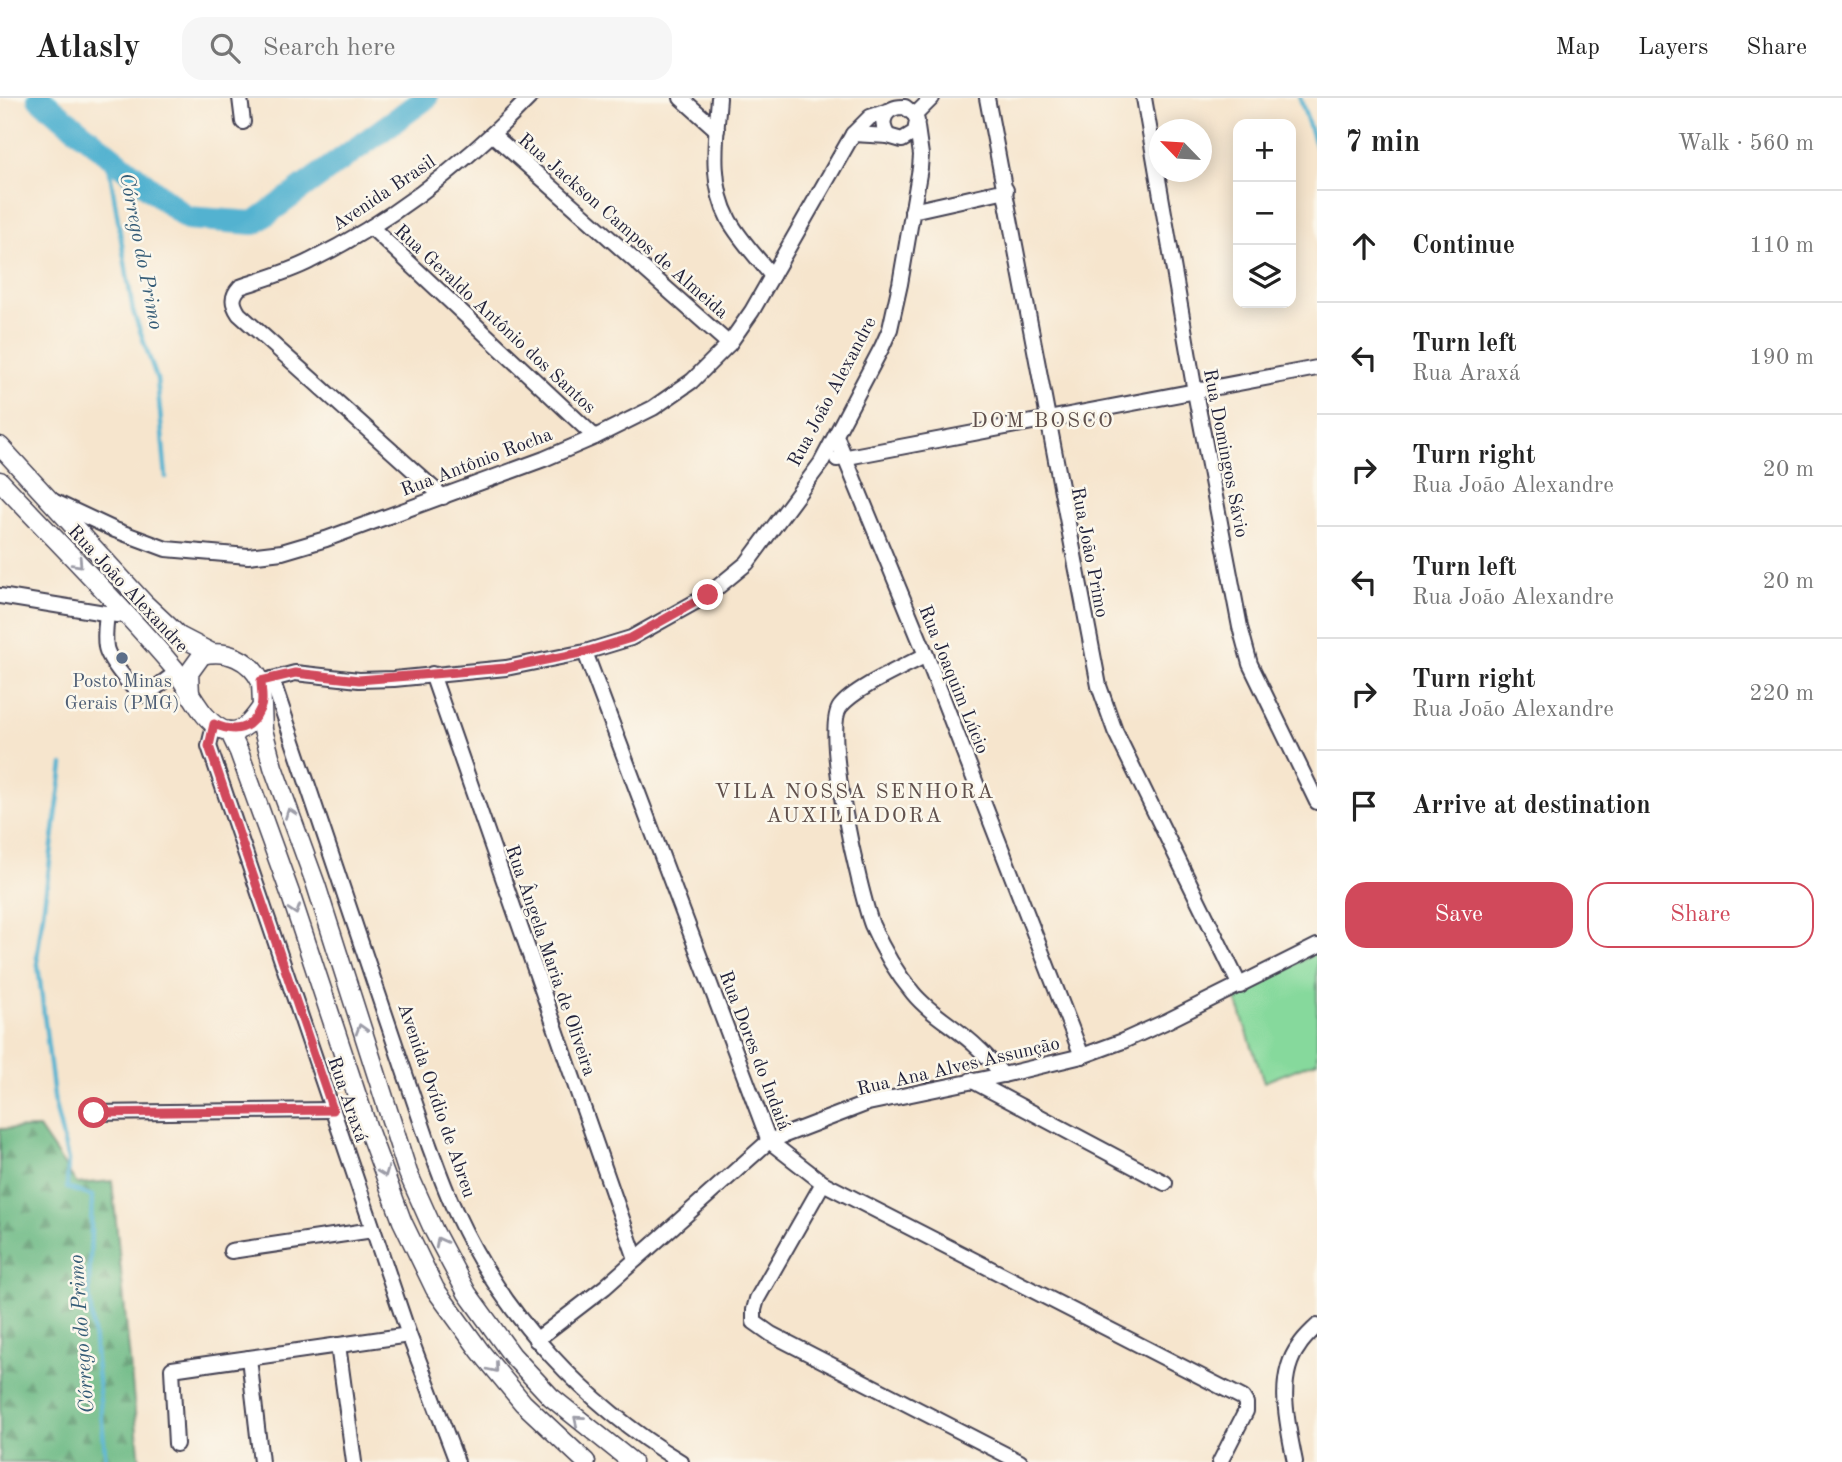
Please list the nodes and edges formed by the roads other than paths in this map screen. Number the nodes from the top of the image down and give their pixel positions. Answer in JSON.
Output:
{"nodes":[{"id":1,"x":240,"y":98,"type":"edge"},
{"id":2,"x":529,"y":98,"type":"edge"},
{"id":3,"x":681,"y":98,"type":"edge"},
{"id":4,"x":719,"y":98,"type":"edge"},
{"id":5,"x":932,"y":98,"type":"edge"},
{"id":6,"x":987,"y":98,"type":"edge"},
{"id":7,"x":1144,"y":98,"type":"edge"},
{"id":8,"x":892,"y":106,"type":"edge"},
{"id":9,"x":916,"y":121,"type":"junction"},
{"id":10,"x":243,"y":122,"type":"dead end"},
{"id":11,"x":717,"y":130,"type":"junction"},
{"id":12,"x":853,"y":134,"type":"junction"},
{"id":13,"x":493,"y":135,"type":"junction"},
{"id":14,"x":888,"y":135,"type":"junction"},
{"id":15,"x":1006,"y":190,"type":"junction"},
{"id":16,"x":912,"y":211,"type":"junction"},
{"id":17,"x":371,"y":227,"type":"junction"},
{"id":18,"x":772,"y":276,"type":"junction"},
{"id":19,"x":729,"y":344,"type":"junction"},
{"id":20,"x":1317,"y":368,"type":"edge"},
{"id":21,"x":1195,"y":392,"type":"junction"},
{"id":22,"x":1046,"y":418,"type":"junction"},
{"id":23,"x":836,"y":436,"type":"junction"},
{"id":24,"x":595,"y":437,"type":"junction"},
{"id":25,"x":0,"y":446,"type":"edge"},
{"id":26,"x":845,"y":458,"type":"junction"},
{"id":27,"x":821,"y":463,"type":"junction"},
{"id":28,"x":0,"y":481,"type":"edge"},
{"id":29,"x":443,"y":497,"type":"junction"},
{"id":30,"x":51,"y":500,"type":"junction"},
{"id":31,"x":0,"y":596,"type":"edge"},
{"id":32,"x":107,"y":613,"type":"junction"},
{"id":33,"x":129,"y":617,"type":"junction"},
{"id":34,"x":585,"y":652,"type":"junction"},
{"id":35,"x":212,"y":653,"type":"junction"},
{"id":36,"x":926,"y":655,"type":"junction"},
{"id":37,"x":177,"y":672,"type":"junction"},
{"id":38,"x":432,"y":674,"type":"junction"},
{"id":39,"x":267,"y":680,"type":"junction"},
{"id":40,"x":190,"y":695,"type":"junction"},
{"id":41,"x":261,"y":708,"type":"junction"},
{"id":42,"x":221,"y":728,"type":"junction"},
{"id":43,"x":1317,"y":802,"type":"edge"},
{"id":44,"x":1317,"y":946,"type":"edge"},
{"id":45,"x":1240,"y":986,"type":"junction"},
{"id":46,"x":1082,"y":1056,"type":"junction"},
{"id":47,"x":1003,"y":1075,"type":"junction"},
{"id":48,"x":971,"y":1080,"type":"junction"},
{"id":49,"x":333,"y":1110,"type":"junction"},
{"id":50,"x":94,"y":1113,"type":"dead end"},
{"id":51,"x":769,"y":1141,"type":"junction"},
{"id":52,"x":823,"y":1183,"type":"junction"},
{"id":53,"x":1165,"y":1183,"type":"dead end"},
{"id":54,"x":373,"y":1230,"type":"junction"},
{"id":55,"x":231,"y":1251,"type":"dead end"},
{"id":56,"x":636,"y":1259,"type":"junction"},
{"id":57,"x":1317,"y":1325,"type":"edge"},
{"id":58,"x":409,"y":1335,"type":"junction"},
{"id":59,"x":536,"y":1340,"type":"junction"},
{"id":60,"x":338,"y":1345,"type":"junction"},
{"id":61,"x":249,"y":1358,"type":"junction"},
{"id":62,"x":649,"y":1443,"type":"junction"},
{"id":63,"x":176,"y":1444,"type":"dead end"},
{"id":64,"x":261,"y":1462,"type":"edge"},
{"id":65,"x":354,"y":1462,"type":"edge"},
{"id":66,"x":457,"y":1462,"type":"edge"},
{"id":67,"x":586,"y":1462,"type":"edge"},
{"id":68,"x":633,"y":1462,"type":"edge"},
{"id":69,"x":681,"y":1462,"type":"edge"},
{"id":70,"x":1020,"y":1462,"type":"edge"},
{"id":71,"x":1220,"y":1462,"type":"edge"},
{"id":72,"x":1295,"y":1462,"type":"edge"}],
"edges":[{"from":1,"to":10,"type":"street"},
{"from":2,"to":13,"type":"street","name":"Avenida Brasil"},
{"from":3,"to":11,"type":"street"},
{"from":4,"to":11,"type":"street"},
{"from":5,"to":9,"type":"street"},
{"from":6,"to":15,"type":"street","name":"Rua João Primo"},
{"from":7,"to":21,"type":"street","name":"Rua Domingos Sávio"},
{"from":8,"to":9,"type":"street"},
{"from":8,"to":12,"type":"street"},
{"from":8,"to":14,"type":"street"},
{"from":9,"to":14,"type":"street"},
{"from":9,"to":16,"type":"street","name":"Rua João Alexandre"},
{"from":11,"to":18,"type":"street"},
{"from":12,"to":14,"type":"street"},
{"from":12,"to":18,"type":"street","name":"Rua Antônio Rocha"},
{"from":13,"to":17,"type":"street","name":"Avenida Brasil"},
{"from":13,"to":19,"type":"street","name":"Rua Jackson Campos de Almeida"},
{"from":15,"to":16,"type":"street"},
{"from":15,"to":22,"type":"street","name":"Rua João Primo"},
{"from":16,"to":23,"type":"street","name":"Rua João Alexandre"},
{"from":17,"to":24,"type":"street","name":"Rua Geraldo Antônio dos Santos"},
{"from":17,"to":29,"type":"street","name":"Avenida Brasil"},
{"from":18,"to":19,"type":"street","name":"Rua Antônio Rocha"},
{"from":19,"to":24,"type":"street","name":"Rua Antônio Rocha"},
{"from":20,"to":21,"type":"street"},
{"from":21,"to":22,"type":"street"},
{"from":21,"to":43,"type":"street","name":"Rua Domingos Sávio"},
{"from":22,"to":26,"type":"street"},
{"from":22,"to":45,"type":"street","name":"Rua João Primo"},
{"from":23,"to":26,"type":"street","name":"Rua Joaquim Lúcio"},
{"from":23,"to":27,"type":"street","name":"Rua João Alexandre"},
{"from":24,"to":29,"type":"street","name":"Rua Antônio Rocha"},
{"from":25,"to":30,"type":"main road","name":"Rua Antônio Rocha"},
{"from":26,"to":27,"type":"street"},
{"from":26,"to":36,"type":"street","name":"Rua Joaquim Lúcio"},
{"from":27,"to":34,"type":"street","name":"Rua João Alexandre"},
{"from":28,"to":33,"type":"main road","name":"Rua João Alexandre","one_way":true},
{"from":29,"to":30,"type":"street","name":"Rua Antônio Rocha"},
{"from":30,"to":35,"type":"main road","name":"Rua João Alexandre"},
{"from":31,"to":32,"type":"street"},
{"from":32,"to":33,"type":"street"},
{"from":32,"to":37,"type":"street"},
{"from":33,"to":37,"type":"main road","name":"Rua João Alexandre"},
{"from":34,"to":38,"type":"street","name":"Rua João Alexandre"},
{"from":34,"to":51,"type":"street","name":"Rua Dores do Indaiá"},
{"from":35,"to":39,"type":"main road","name":"Rua João Alexandre"},
{"from":35,"to":40,"type":"main road","name":"Rua João Alexandre"},
{"from":36,"to":46,"type":"street","name":"Rua Joaquim Lúcio"},
{"from":36,"to":47,"type":"street"},
{"from":37,"to":40,"type":"main road","name":"Rua João Alexandre"},
{"from":38,"to":39,"type":"street","name":"Rua João Alexandre"},
{"from":38,"to":56,"type":"street","name":"Rua Ângela Maria de Oliveira"},
{"from":39,"to":41,"type":"main road"},
{"from":39,"to":59,"type":"street","name":"Avenida Ovídio de Abreu"},
{"from":40,"to":42,"type":"main road","name":"Rua João Alexandre"},
{"from":41,"to":42,"type":"main road"},
{"from":68,"to":41,"type":"main road","one_way":true},
{"from":42,"to":49,"type":"street","name":"Rua Araxá"},
{"from":42,"to":67,"type":"main road","one_way":true},
{"from":44,"to":45,"type":"street","name":"Rua Ana Alves Assunção"},
{"from":45,"to":46,"type":"street","name":"Rua Ana Alves Assunção"},
{"from":46,"to":47,"type":"street","name":"Rua Ana Alves Assunção"},
{"from":47,"to":48,"type":"street","name":"Rua Ana Alves Assunção"},
{"from":48,"to":51,"type":"street","name":"Rua Ana Alves Assunção"},
{"from":48,"to":53,"type":"street"},
{"from":49,"to":50,"type":"street"},
{"from":49,"to":54,"type":"street","name":"Rua Araxá"},
{"from":51,"to":52,"type":"street","name":"Rua Dores do Indaiá"},
{"from":51,"to":56,"type":"street","name":"Rua Ana Alves Assunção"},
{"from":52,"to":70,"type":"street"},
{"from":52,"to":71,"type":"street","name":"Rua Dores do Indaiá"},
{"from":54,"to":55,"type":"street"},
{"from":54,"to":58,"type":"street","name":"Rua Araxá"},
{"from":56,"to":59,"type":"street","name":"Rua Ana Alves Assunção"},
{"from":57,"to":72,"type":"street"},
{"from":58,"to":60,"type":"street"},
{"from":58,"to":66,"type":"street","name":"Rua Araxá"},
{"from":59,"to":62,"type":"street","name":"Avenida Ovídio de Abreu"},
{"from":60,"to":61,"type":"street"},
{"from":60,"to":65,"type":"street"},
{"from":61,"to":63,"type":"street"},
{"from":61,"to":64,"type":"street"},
{"from":62,"to":68,"type":"street"},
{"from":62,"to":69,"type":"street","name":"Avenida Ovídio de Abreu"}]}
